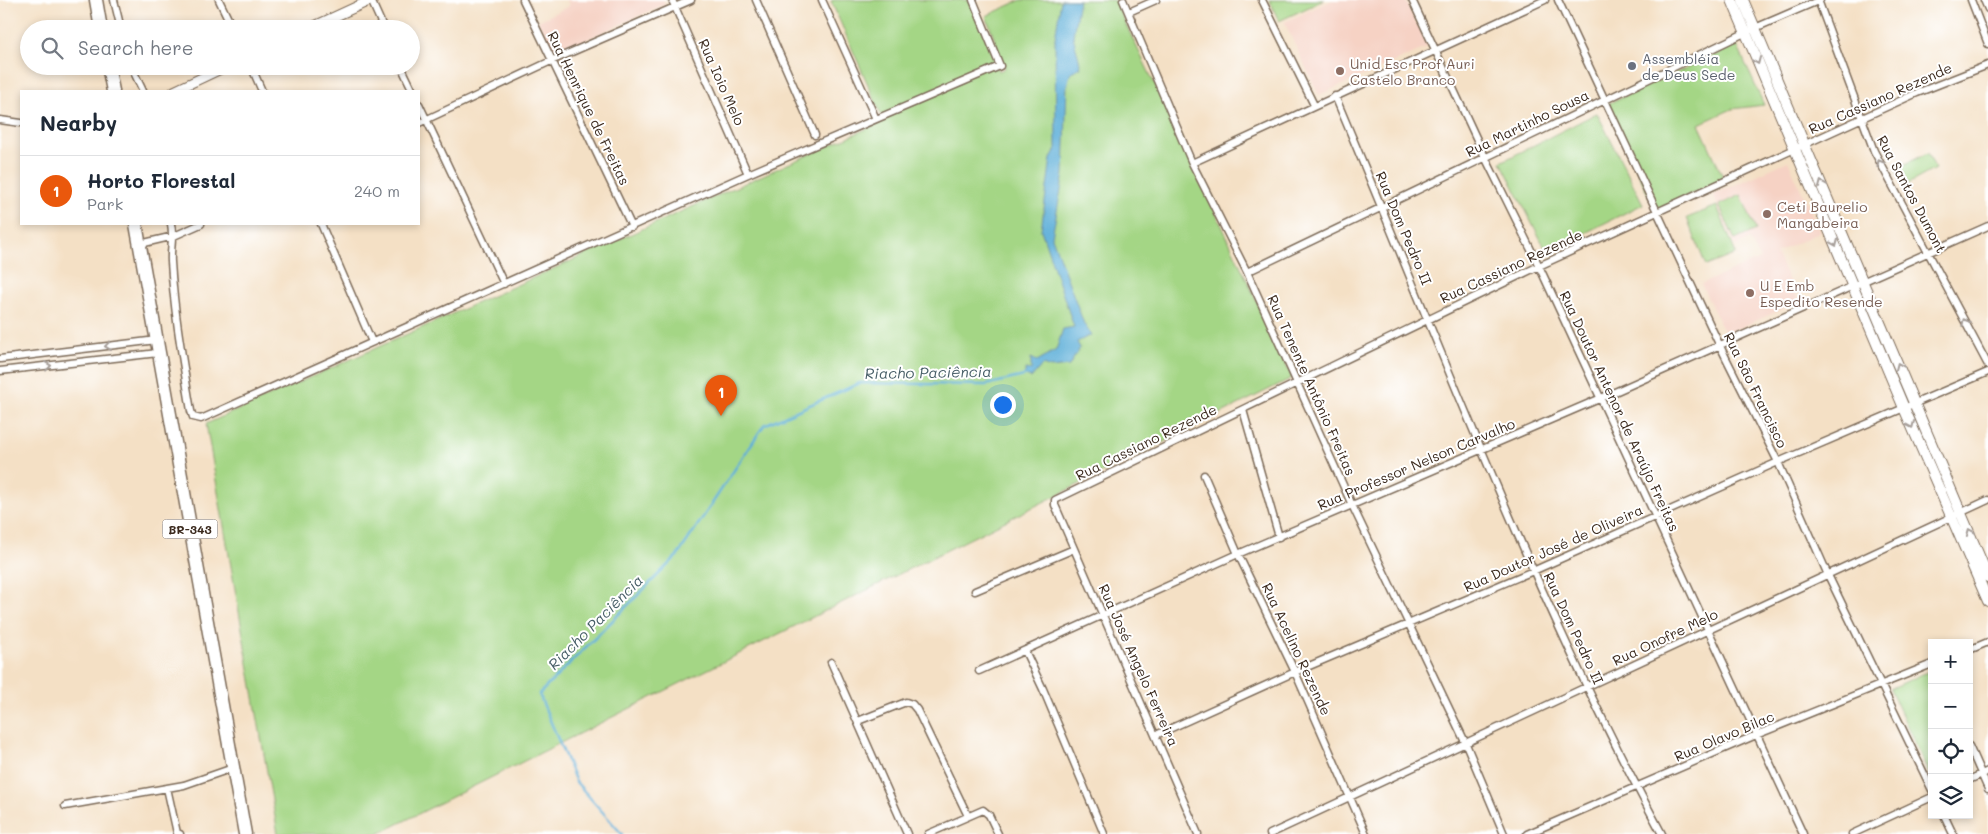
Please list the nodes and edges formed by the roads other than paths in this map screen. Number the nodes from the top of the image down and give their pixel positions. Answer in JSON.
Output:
{"nodes":[{"id":1,"x":96,"y":0,"type":"edge"},
{"id":2,"x":114,"y":0,"type":"edge"},
{"id":3,"x":219,"y":0,"type":"edge"},
{"id":4,"x":371,"y":0,"type":"edge"},
{"id":5,"x":523,"y":0,"type":"edge"},
{"id":6,"x":672,"y":0,"type":"edge"},
{"id":7,"x":691,"y":0,"type":"edge"},
{"id":8,"x":756,"y":0,"type":"edge"},
{"id":9,"x":822,"y":0,"type":"edge"},
{"id":10,"x":973,"y":0,"type":"edge"},
{"id":11,"x":1123,"y":0,"type":"edge"},
{"id":12,"x":1156,"y":0,"type":"edge"},
{"id":13,"x":1262,"y":0,"type":"edge"},
{"id":14,"x":1412,"y":0,"type":"edge"},
{"id":15,"x":1545,"y":0,"type":"edge"},
{"id":16,"x":1558,"y":0,"type":"edge"},
{"id":17,"x":1732,"y":0,"type":"edge"},
{"id":18,"x":1743,"y":0,"type":"edge"},
{"id":19,"x":1819,"y":0,"type":"edge"},
{"id":20,"x":1971,"y":0,"type":"edge"},
{"id":21,"x":1984,"y":0,"type":"edge"},
{"id":22,"x":676,"y":7,"type":"junction"},
{"id":23,"x":1988,"y":9,"type":"edge"},
{"id":24,"x":1129,"y":12,"type":"junction"},
{"id":25,"x":99,"y":20,"type":"edge"},
{"id":26,"x":119,"y":20,"type":"edge"},
{"id":27,"x":229,"y":20,"type":"edge"},
{"id":28,"x":328,"y":20,"type":"edge"},
{"id":29,"x":380,"y":20,"type":"edge"},
{"id":30,"x":1755,"y":28,"type":"junction"},
{"id":31,"x":1745,"y":33,"type":"junction"},
{"id":32,"x":1988,"y":44,"type":"edge"},
{"id":33,"x":1436,"y":50,"type":"junction"},
{"id":34,"x":551,"y":60,"type":"junction"},
{"id":35,"x":1988,"y":64,"type":"edge"},
{"id":36,"x":109,"y":75,"type":"edge"},
{"id":37,"x":135,"y":75,"type":"edge"},
{"id":38,"x":208,"y":75,"type":"edge"},
{"id":39,"x":255,"y":75,"type":"edge"},
{"id":40,"x":405,"y":75,"type":"edge"},
{"id":41,"x":112,"y":90,"type":"edge"},
{"id":42,"x":143,"y":90,"type":"edge"},
{"id":43,"x":176,"y":90,"type":"edge"},
{"id":44,"x":262,"y":90,"type":"edge"},
{"id":45,"x":413,"y":90,"type":"edge"},
{"id":46,"x":1335,"y":96,"type":"junction"},
{"id":47,"x":1779,"y":97,"type":"junction"},
{"id":48,"x":1605,"y":100,"type":"junction"},
{"id":49,"x":1314,"y":105,"type":"junction"},
{"id":50,"x":420,"y":106,"type":"edge"},
{"id":51,"x":1862,"y":119,"type":"junction"},
{"id":52,"x":0,"y":120,"type":"edge"},
{"id":53,"x":426,"y":120,"type":"junction"},
{"id":54,"x":876,"y":120,"type":"junction"},
{"id":55,"x":20,"y":123,"type":"edge"},
{"id":56,"x":420,"y":123,"type":"edge"},
{"id":57,"x":815,"y":135,"type":"dead end"},
{"id":58,"x":1800,"y":147,"type":"junction"},
{"id":59,"x":1485,"y":157,"type":"junction"},
{"id":60,"x":1192,"y":163,"type":"junction"},
{"id":61,"x":748,"y":174,"type":"junction"},
{"id":62,"x":1382,"y":207,"type":"junction"},
{"id":63,"x":1658,"y":212,"type":"junction"},
{"id":64,"x":136,"y":225,"type":"edge"},
{"id":65,"x":171,"y":225,"type":"edge"},
{"id":66,"x":199,"y":225,"type":"edge"},
{"id":67,"x":321,"y":225,"type":"edge"},
{"id":68,"x":1988,"y":226,"type":"edge"},
{"id":69,"x":632,"y":227,"type":"junction"},
{"id":70,"x":174,"y":236,"type":"junction"},
{"id":71,"x":140,"y":244,"type":"junction"},
{"id":72,"x":1930,"y":254,"type":"junction"},
{"id":73,"x":1539,"y":266,"type":"junction"},
{"id":74,"x":1247,"y":272,"type":"junction"},
{"id":75,"x":1864,"y":283,"type":"junction"},
{"id":76,"x":504,"y":284,"type":"junction"},
{"id":77,"x":1853,"y":286,"type":"junction"},
{"id":78,"x":1428,"y":320,"type":"junction"},
{"id":79,"x":372,"y":342,"type":"junction"},
{"id":80,"x":1719,"y":344,"type":"junction"},
{"id":81,"x":157,"y":347,"type":"junction"},
{"id":82,"x":0,"y":359,"type":"edge"},
{"id":83,"x":1988,"y":365,"type":"edge"},
{"id":84,"x":0,"y":371,"type":"edge"},
{"id":85,"x":1988,"y":372,"type":"edge"},
{"id":86,"x":1298,"y":382,"type":"junction"},
{"id":87,"x":1599,"y":398,"type":"junction"},
{"id":88,"x":1915,"y":404,"type":"junction"},
{"id":89,"x":1904,"y":408,"type":"junction"},
{"id":90,"x":1243,"y":410,"type":"junction"},
{"id":91,"x":1932,"y":444,"type":"junction"},
{"id":92,"x":1922,"y":448,"type":"junction"},
{"id":93,"x":1480,"y":449,"type":"junction"},
{"id":94,"x":1778,"y":462,"type":"junction"},
{"id":95,"x":1204,"y":475,"type":"dead end"},
{"id":96,"x":1988,"y":500,"type":"edge"},
{"id":97,"x":1352,"y":505,"type":"junction"},
{"id":98,"x":1055,"y":506,"type":"joint"},
{"id":99,"x":1962,"y":512,"type":"junction"},
{"id":100,"x":1655,"y":516,"type":"junction"},
{"id":101,"x":1952,"y":516,"type":"junction"},
{"id":102,"x":1279,"y":537,"type":"junction"},
{"id":103,"x":1074,"y":549,"type":"junction"},
{"id":104,"x":1238,"y":554,"type":"junction"},
{"id":105,"x":1533,"y":570,"type":"junction"},
{"id":106,"x":1828,"y":575,"type":"junction"},
{"id":107,"x":1988,"y":577,"type":"edge"},
{"id":108,"x":975,"y":591,"type":"dead end"},
{"id":109,"x":1988,"y":602,"type":"edge"},
{"id":110,"x":1102,"y":614,"type":"junction"},
{"id":111,"x":1408,"y":624,"type":"junction"},
{"id":112,"x":1708,"y":631,"type":"junction"},
{"id":113,"x":1988,"y":642,"type":"edge"},
{"id":114,"x":1973,"y":648,"type":"edge"},
{"id":115,"x":1025,"y":651,"type":"junction"},
{"id":116,"x":831,"y":662,"type":"dead end"},
{"id":117,"x":1928,"y":666,"type":"edge"},
{"id":118,"x":979,"y":671,"type":"dead end"},
{"id":119,"x":1295,"y":672,"type":"junction"},
{"id":120,"x":1880,"y":684,"type":"junction"},
{"id":121,"x":1587,"y":687,"type":"junction"},
{"id":122,"x":858,"y":721,"type":"junction"},
{"id":123,"x":1156,"y":735,"type":"junction"},
{"id":124,"x":1756,"y":735,"type":"junction"},
{"id":125,"x":1466,"y":744,"type":"junction"},
{"id":126,"x":1973,"y":753,"type":"edge"},
{"id":127,"x":233,"y":768,"type":"junction"},
{"id":128,"x":1985,"y":773,"type":"edge"},
{"id":129,"x":1973,"y":778,"type":"edge"},
{"id":130,"x":1928,"y":782,"type":"edge"},
{"id":131,"x":167,"y":788,"type":"junction"},
{"id":132,"x":1636,"y":788,"type":"junction"},
{"id":133,"x":1988,"y":789,"type":"edge"},
{"id":134,"x":1350,"y":797,"type":"junction"},
{"id":135,"x":1928,"y":799,"type":"edge"},
{"id":136,"x":65,"y":806,"type":"dead end"},
{"id":137,"x":968,"y":816,"type":"junction"},
{"id":138,"x":1946,"y":819,"type":"edge"},
{"id":139,"x":180,"y":834,"type":"edge"},
{"id":140,"x":242,"y":834,"type":"edge"},
{"id":141,"x":906,"y":834,"type":"edge"},
{"id":142,"x":928,"y":834,"type":"edge"},
{"id":143,"x":998,"y":834,"type":"edge"},
{"id":144,"x":1104,"y":834,"type":"edge"},
{"id":145,"x":1198,"y":834,"type":"edge"},
{"id":146,"x":1270,"y":834,"type":"edge"},
{"id":147,"x":1366,"y":834,"type":"edge"},
{"id":148,"x":1504,"y":834,"type":"edge"},
{"id":149,"x":1527,"y":834,"type":"edge"},
{"id":150,"x":1662,"y":834,"type":"edge"},
{"id":151,"x":1803,"y":834,"type":"edge"},
{"id":152,"x":1852,"y":834,"type":"edge"},
{"id":153,"x":1953,"y":834,"type":"edge"}],
"edges":[{"from":1,"to":25,"type":"highway"},
{"from":2,"to":26,"type":"street"},
{"from":3,"to":27,"type":"street"},
{"from":4,"to":28,"type":"street"},
{"from":4,"to":29,"type":"street"},
{"from":5,"to":34,"type":"street","name":"Rua Henrique de Freitas"},
{"from":6,"to":22,"type":"street","name":"Rua Ioio Melo"},
{"from":7,"to":22,"type":"street"},
{"from":8,"to":57,"type":"street"},
{"from":9,"to":54,"type":"street"},
{"from":10,"to":54,"type":"street"},
{"from":11,"to":24,"type":"street","name":"Rua Tenente Antônio Freitas"},
{"from":12,"to":24,"type":"street"},
{"from":13,"to":49,"type":"street"},
{"from":14,"to":33,"type":"street","name":"Rua Doutor Antenor de Araújo Freitas"},
{"from":15,"to":33,"type":"street"},
{"from":16,"to":48,"type":"street","name":"Rua São Francisco"},
{"from":17,"to":31,"type":"main road"},
{"from":18,"to":30,"type":"main road"},
{"from":19,"to":30,"type":"street","name":"Rua Martinho Sousa"},
{"from":19,"to":51,"type":"street","name":"Rua Santos Dumont"},
{"from":20,"to":32,"type":"street"},
{"from":21,"to":23,"type":"street"},
{"from":22,"to":34,"type":"street"},
{"from":22,"to":61,"type":"street","name":"Rua Ioio Melo"},
{"from":24,"to":60,"type":"street","name":"Rua Tenente Antônio Freitas"},
{"from":30,"to":31,"type":"street","name":"Rua Martinho Sousa"},
{"from":30,"to":47,"type":"main road"},
{"from":31,"to":47,"type":"main road","one_way":true},
{"from":31,"to":48,"type":"street","name":"Rua Martinho Sousa"},
{"from":33,"to":46,"type":"street"},
{"from":33,"to":59,"type":"street","name":"Rua Doutor Antenor de Araújo Freitas"},
{"from":34,"to":53,"type":"street"},
{"from":34,"to":69,"type":"street","name":"Rua Henrique de Freitas"},
{"from":35,"to":51,"type":"street","name":"Rua Cassiano Rezende"},
{"from":36,"to":41,"type":"highway"},
{"from":37,"to":42,"type":"street"},
{"from":38,"to":43,"type":"street"},
{"from":39,"to":44,"type":"street"},
{"from":40,"to":45,"type":"street"},
{"from":46,"to":49,"type":"street"},
{"from":46,"to":62,"type":"street","name":"Rua Dom Pedro II"},
{"from":47,"to":58,"type":"main road"},
{"from":48,"to":59,"type":"street","name":"Rua Martinho Sousa"},
{"from":48,"to":63,"type":"street","name":"Rua São Francisco"},
{"from":49,"to":60,"type":"street"},
{"from":50,"to":53,"type":"street"},
{"from":51,"to":58,"type":"street","name":"Rua Cassiano Rezende"},
{"from":72,"to":51,"type":"street","name":"Rua Santos Dumont","one_way":true},
{"from":52,"to":55,"type":"street"},
{"from":53,"to":56,"type":"street"},
{"from":53,"to":76,"type":"street"},
{"from":54,"to":61,"type":"street"},
{"from":58,"to":63,"type":"street","name":"Rua Cassiano Rezende"},
{"from":75,"to":58,"type":"main road","one_way":true},
{"from":58,"to":77,"type":"main road","one_way":true},
{"from":59,"to":62,"type":"street","name":"Rua Martinho Sousa"},
{"from":59,"to":73,"type":"street","name":"Rua Doutor Antenor de Araújo Freitas"},
{"from":60,"to":74,"type":"street","name":"Rua Tenente Antônio Freitas"},
{"from":61,"to":69,"type":"street"},
{"from":62,"to":74,"type":"street","name":"Rua Martinho Sousa"},
{"from":62,"to":78,"type":"street","name":"Rua Dom Pedro II"},
{"from":63,"to":73,"type":"street","name":"Rua Cassiano Rezende"},
{"from":63,"to":80,"type":"street","name":"Rua São Francisco"},
{"from":64,"to":71,"type":"highway","number":"BR-343"},
{"from":65,"to":70,"type":"street"},
{"from":66,"to":70,"type":"street"},
{"from":67,"to":79,"type":"street"},
{"from":68,"to":72,"type":"street","name":"Rua Professor Nelson Carvalho"},
{"from":69,"to":76,"type":"street"},
{"from":70,"to":71,"type":"street"},
{"from":70,"to":79,"type":"street"},
{"from":71,"to":81,"type":"highway","number":"BR-343"},
{"from":72,"to":75,"type":"street","name":"Rua Professor Nelson Carvalho"},
{"from":83,"to":72,"type":"street","name":"Rua Santos Dumont","one_way":true},
{"from":73,"to":78,"type":"street","name":"Rua Cassiano Rezende"},
{"from":73,"to":87,"type":"street","name":"Rua Doutor Antenor de Araújo Freitas"},
{"from":74,"to":86,"type":"street","name":"Rua Tenente Antônio Freitas"},
{"from":75,"to":77,"type":"street","name":"Rua Professor Nelson Carvalho"},
{"from":88,"to":75,"type":"main road","one_way":true},
{"from":76,"to":79,"type":"street"},
{"from":77,"to":80,"type":"street","name":"Rua Professor Nelson Carvalho"},
{"from":77,"to":89,"type":"main road"},
{"from":78,"to":86,"type":"street","name":"Rua Cassiano Rezende"},
{"from":78,"to":93,"type":"street","name":"Rua Dom Pedro II"},
{"from":80,"to":87,"type":"street","name":"Rua Professor Nelson Carvalho"},
{"from":80,"to":94,"type":"street","name":"Rua São Francisco"},
{"from":81,"to":82,"type":"street","one_way":true},
{"from":84,"to":81,"type":"street","one_way":true},
{"from":81,"to":127,"type":"highway","number":"BR-343"},
{"from":85,"to":88,"type":"street","name":"Rua Doutor José de Oliveira"},
{"from":86,"to":90,"type":"street","name":"Rua Cassiano Rezende"},
{"from":86,"to":97,"type":"street","name":"Rua Tenente Antônio Freitas"},
{"from":87,"to":93,"type":"street","name":"Rua Professor Nelson Carvalho"},
{"from":87,"to":100,"type":"street","name":"Rua Doutor Antenor de Araújo Freitas"},
{"from":88,"to":89,"type":"street","name":"Rua Doutor José de Oliveira"},
{"from":88,"to":91,"type":"main road"},
{"from":89,"to":92,"type":"main road","one_way":true},
{"from":89,"to":94,"type":"street","name":"Rua Doutor José de Oliveira"},
{"from":90,"to":98,"type":"street","name":"Rua Cassiano Rezende"},
{"from":90,"to":102,"type":"street"},
{"from":91,"to":92,"type":"main road"},
{"from":91,"to":99,"type":"main road"},
{"from":92,"to":101,"type":"main road"},
{"from":93,"to":97,"type":"street","name":"Rua Professor Nelson Carvalho"},
{"from":93,"to":105,"type":"street","name":"Rua Dom Pedro II"},
{"from":94,"to":100,"type":"street","name":"Rua Doutor José de Oliveira"},
{"from":94,"to":106,"type":"street","name":"Rua São Francisco"},
{"from":95,"to":104,"type":"street","name":"Rua Acelino Rezende"},
{"from":96,"to":99,"type":"street","name":"Rua Onofre Melo"},
{"from":97,"to":102,"type":"street","name":"Rua Professor Nelson Carvalho"},
{"from":97,"to":111,"type":"street","name":"Rua Tenente Antônio Freitas"},
{"from":98,"to":103,"type":"street","name":"Rua José Angelo Ferreira"},
{"from":99,"to":101,"type":"street","name":"Rua Onofre Melo"},
{"from":107,"to":99,"type":"main road","one_way":true},
{"from":100,"to":105,"type":"street","name":"Rua Doutor José de Oliveira"},
{"from":100,"to":112,"type":"street","name":"Rua Doutor Antenor de Araújo Freitas"},
{"from":101,"to":106,"type":"street","name":"Rua Onofre Melo"},
{"from":101,"to":109,"type":"main road"},
{"from":102,"to":104,"type":"street","name":"Rua Professor Nelson Carvalho"},
{"from":103,"to":108,"type":"street"},
{"from":103,"to":110,"type":"street","name":"Rua José Angelo Ferreira"},
{"from":104,"to":110,"type":"street","name":"Rua Professor Nelson Carvalho"},
{"from":104,"to":119,"type":"street","name":"Rua Acelino Rezende"},
{"from":105,"to":111,"type":"street","name":"Rua Doutor José de Oliveira"},
{"from":105,"to":121,"type":"street","name":"Rua Dom Pedro II"},
{"from":106,"to":112,"type":"street","name":"Rua Onofre Melo"},
{"from":106,"to":120,"type":"street","name":"Rua São Francisco"},
{"from":110,"to":115,"type":"street","name":"Rua Professor Nelson Carvalho"},
{"from":110,"to":123,"type":"street","name":"Rua José Angelo Ferreira"},
{"from":111,"to":119,"type":"street","name":"Rua Doutor José de Oliveira"},
{"from":111,"to":125,"type":"street","name":"Rua Tenente Antônio Freitas"},
{"from":112,"to":121,"type":"street","name":"Rua Onofre Melo"},
{"from":112,"to":124,"type":"street","name":"Rua Doutor Antenor de Araújo Freitas"},
{"from":113,"to":114,"type":"street"},
{"from":115,"to":118,"type":"street","name":"Rua Professor Nelson Carvalho"},
{"from":115,"to":144,"type":"street"},
{"from":116,"to":122,"type":"street"},
{"from":117,"to":120,"type":"street","name":"Rua Olavo Bilac"},
{"from":119,"to":123,"type":"street","name":"Rua Doutor José de Oliveira"},
{"from":119,"to":134,"type":"street","name":"Rua Acelino Rezende"},
{"from":120,"to":124,"type":"street","name":"Rua Olavo Bilac"},
{"from":120,"to":130,"type":"street","name":"Rua São Francisco"},
{"from":121,"to":125,"type":"street","name":"Rua Onofre Melo"},
{"from":121,"to":132,"type":"street","name":"Rua Dom Pedro II"},
{"from":122,"to":137,"type":"street"},
{"from":122,"to":141,"type":"street"},
{"from":123,"to":145,"type":"street","name":"Rua José Angelo Ferreira"},
{"from":124,"to":132,"type":"street","name":"Rua Olavo Bilac"},
{"from":124,"to":151,"type":"street","name":"Rua Doutor Antenor de Araújo Freitas"},
{"from":125,"to":134,"type":"street","name":"Rua Onofre Melo"},
{"from":125,"to":148,"type":"street","name":"Rua Tenente Antônio Freitas"},
{"from":126,"to":128,"type":"street"},
{"from":127,"to":131,"type":"street"},
{"from":127,"to":140,"type":"highway","number":"BR-343"},
{"from":128,"to":129,"type":"street"},
{"from":128,"to":133,"type":"street"},
{"from":131,"to":136,"type":"street"},
{"from":131,"to":139,"type":"street"},
{"from":132,"to":149,"type":"street","name":"Rua Olavo Bilac"},
{"from":132,"to":150,"type":"street","name":"Rua Dom Pedro II"},
{"from":134,"to":146,"type":"street","name":"Rua Onofre Melo"},
{"from":134,"to":147,"type":"street","name":"Rua Acelino Rezende"},
{"from":135,"to":152,"type":"street"},
{"from":137,"to":142,"type":"street"},
{"from":137,"to":143,"type":"street"},
{"from":138,"to":153,"type":"street"}]}
